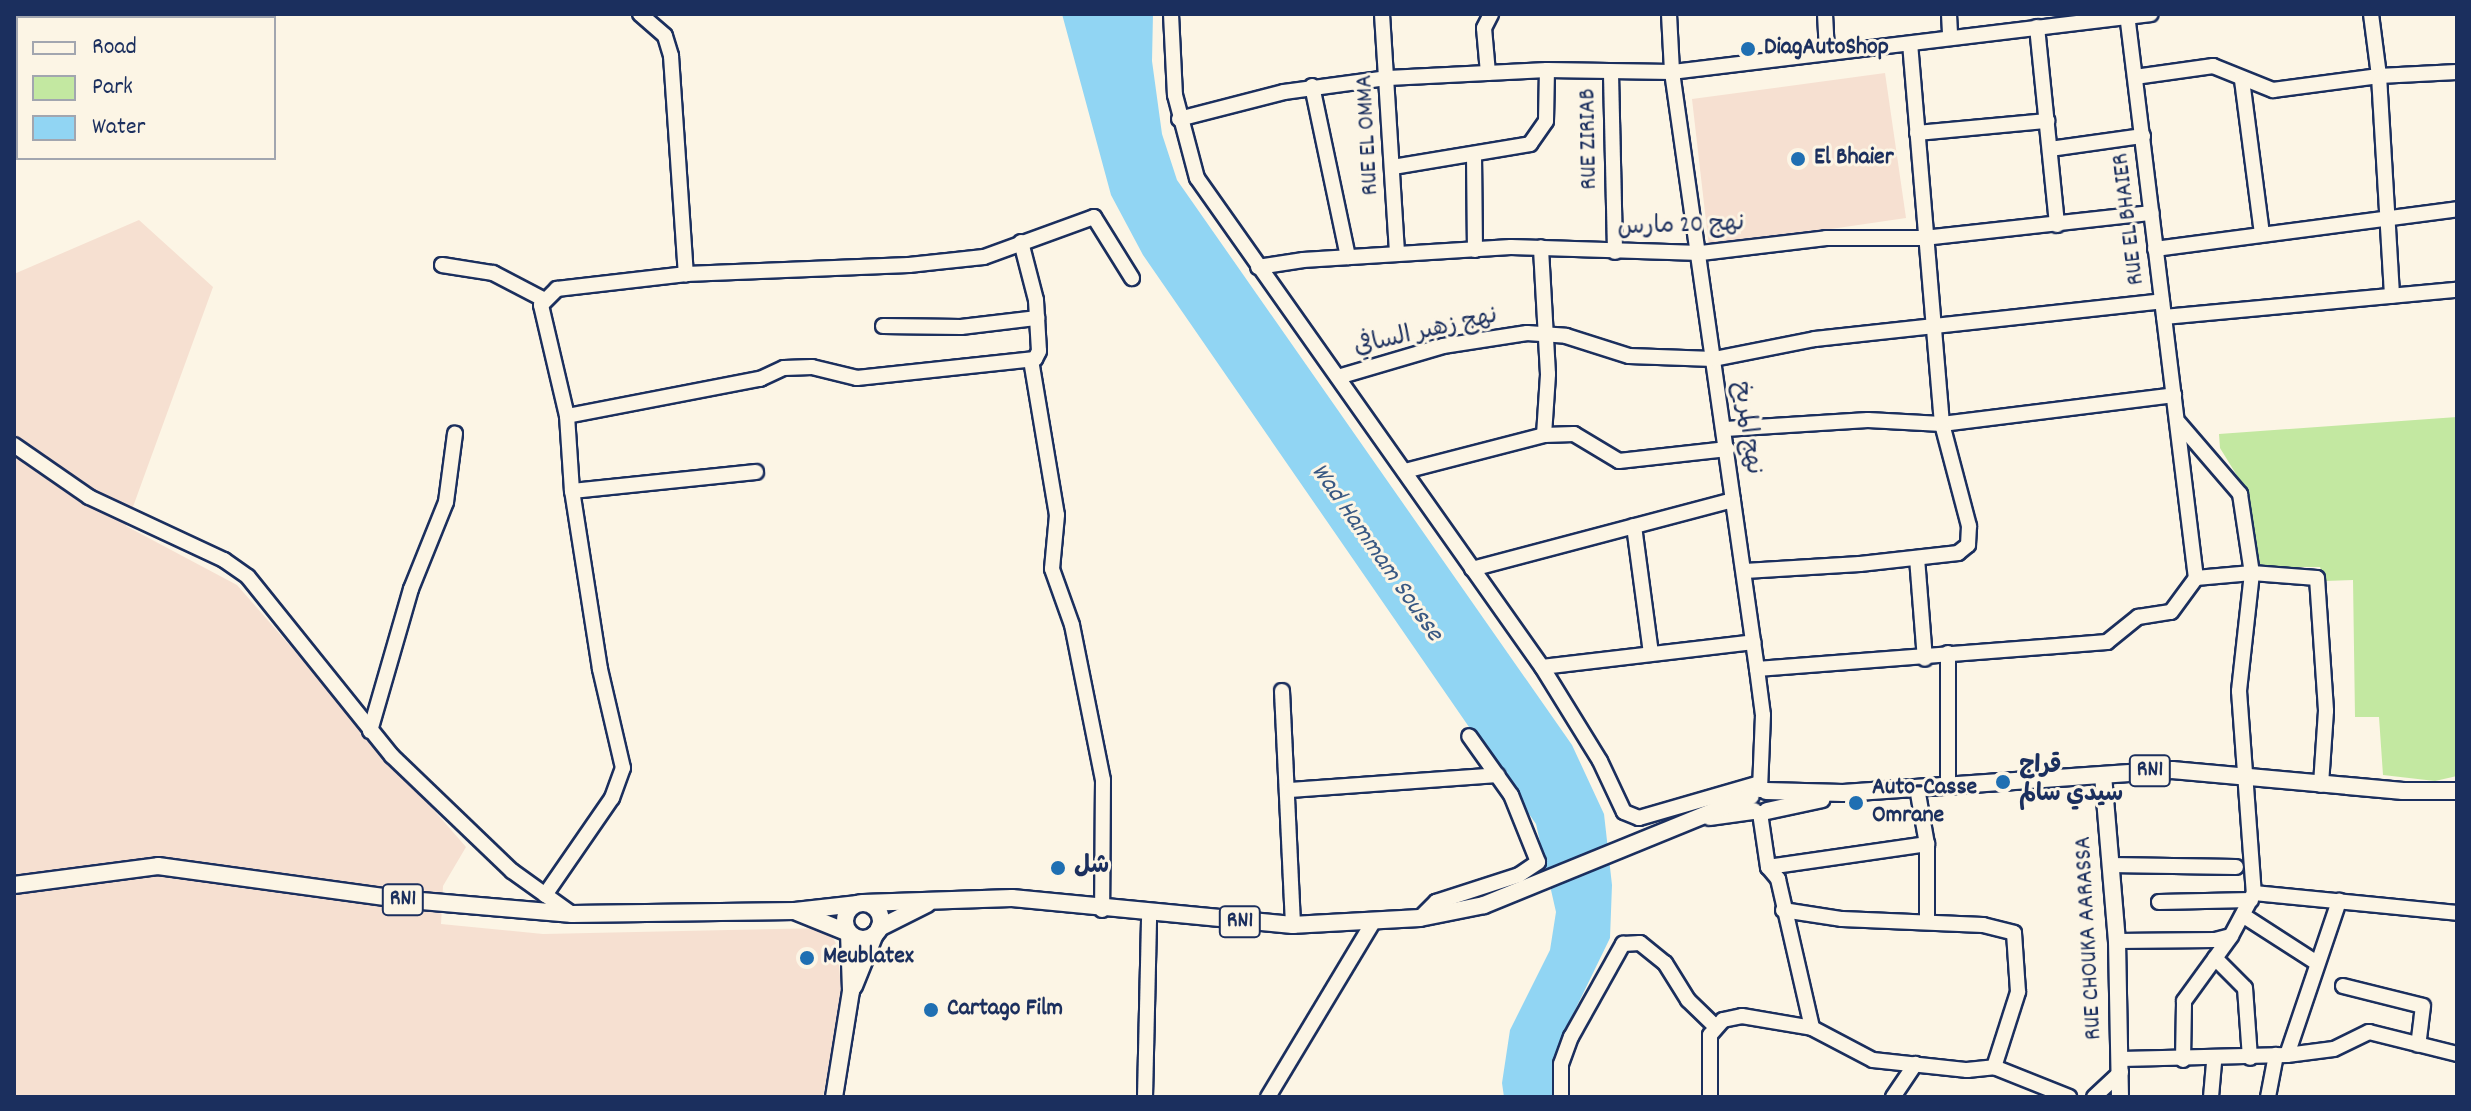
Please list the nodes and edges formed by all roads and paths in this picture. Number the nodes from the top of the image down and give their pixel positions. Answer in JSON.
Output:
{"nodes":[{"id":1,"x":640,"y":14,"type":"edge"},
{"id":2,"x":1171,"y":14,"type":"edge"},
{"id":3,"x":1382,"y":14,"type":"edge"},
{"id":4,"x":1491,"y":14,"type":"edge"},
{"id":5,"x":1669,"y":14,"type":"edge"},
{"id":6,"x":1825,"y":14,"type":"edge"},
{"id":7,"x":1949,"y":14,"type":"edge"},
{"id":8,"x":2151,"y":14,"type":"edge"},
{"id":9,"x":2371,"y":14,"type":"edge"},
{"id":10,"x":2127,"y":16,"type":"edge"},
{"id":11,"x":2037,"y":27,"type":"junction"},
{"id":12,"x":1950,"y":36,"type":"junction"},
{"id":13,"x":1910,"y":44,"type":"junction"},
{"id":14,"x":1827,"y":50,"type":"junction"},
{"id":15,"x":1547,"y":70,"type":"junction"},
{"id":16,"x":1672,"y":72,"type":"junction"},
{"id":17,"x":2457,"y":72,"type":"edge"},
{"id":18,"x":1488,"y":73,"type":"junction"},
{"id":19,"x":1611,"y":74,"type":"junction"},
{"id":20,"x":2379,"y":76,"type":"junction"},
{"id":21,"x":2135,"y":77,"type":"junction"},
{"id":22,"x":1388,"y":78,"type":"junction"},
{"id":23,"x":2242,"y":80,"type":"junction"},
{"id":24,"x":1312,"y":86,"type":"junction"},
{"id":25,"x":1179,"y":119,"type":"junction"},
{"id":26,"x":2047,"y":121,"type":"junction"},
{"id":27,"x":1917,"y":133,"type":"junction"},
{"id":28,"x":2143,"y":136,"type":"junction"},
{"id":29,"x":2050,"y":149,"type":"junction"},
{"id":30,"x":1474,"y":155,"type":"junction"},
{"id":31,"x":1393,"y":167,"type":"junction"},
{"id":32,"x":2457,"y":209,"type":"edge"},
{"id":33,"x":2152,"y":213,"type":"junction"},
{"id":34,"x":2386,"y":220,"type":"junction"},
{"id":35,"x":2057,"y":225,"type":"junction"},
{"id":36,"x":2262,"y":234,"type":"junction"},
{"id":37,"x":1924,"y":238,"type":"junction"},
{"id":38,"x":1021,"y":242,"type":"junction"},
{"id":39,"x":1541,"y":247,"type":"junction"},
{"id":40,"x":2155,"y":249,"type":"junction"},
{"id":41,"x":1475,"y":250,"type":"junction"},
{"id":42,"x":1615,"y":252,"type":"junction"},
{"id":43,"x":1701,"y":253,"type":"junction"},
{"id":44,"x":1397,"y":254,"type":"junction"},
{"id":45,"x":1348,"y":257,"type":"junction"},
{"id":46,"x":442,"y":265,"type":"dead end"},
{"id":47,"x":1258,"y":267,"type":"junction"},
{"id":48,"x":686,"y":274,"type":"junction"},
{"id":49,"x":1132,"y":278,"type":"dead end"},
{"id":50,"x":2457,"y":290,"type":"edge"},
{"id":51,"x":2392,"y":296,"type":"junction"},
{"id":52,"x":543,"y":299,"type":"junction"},
{"id":53,"x":2162,"y":301,"type":"junction"},
{"id":54,"x":2164,"y":317,"type":"junction"},
{"id":55,"x":1037,"y":318,"type":"junction"},
{"id":56,"x":883,"y":326,"type":"dead end"},
{"id":57,"x":1934,"y":329,"type":"junction"},
{"id":58,"x":1547,"y":334,"type":"junction"},
{"id":59,"x":1714,"y":359,"type":"junction"},
{"id":60,"x":1031,"y":360,"type":"junction"},
{"id":61,"x":1338,"y":377,"type":"junction"},
{"id":62,"x":2174,"y":395,"type":"junction"},
{"id":63,"x":567,"y":416,"type":"junction"},
{"id":64,"x":2177,"y":419,"type":"junction"},
{"id":65,"x":1942,"y":424,"type":"junction"},
{"id":66,"x":1725,"y":429,"type":"junction"},
{"id":67,"x":455,"y":434,"type":"dead end"},
{"id":68,"x":1544,"y":435,"type":"junction"},
{"id":69,"x":14,"y":445,"type":"edge"},
{"id":70,"x":1727,"y":449,"type":"junction"},
{"id":71,"x":1405,"y":471,"type":"junction"},
{"id":72,"x":756,"y":472,"type":"dead end"},
{"id":73,"x":572,"y":491,"type":"junction"},
{"id":74,"x":1733,"y":500,"type":"junction"},
{"id":75,"x":1634,"y":526,"type":"junction"},
{"id":76,"x":1917,"y":558,"type":"junction"},
{"id":77,"x":1472,"y":569,"type":"junction"},
{"id":78,"x":1745,"y":571,"type":"junction"},
{"id":79,"x":2252,"y":573,"type":"junction"},
{"id":80,"x":2196,"y":578,"type":"junction"},
{"id":81,"x":1754,"y":642,"type":"junction"},
{"id":82,"x":1651,"y":653,"type":"junction"},
{"id":83,"x":1948,"y":653,"type":"junction"},
{"id":84,"x":1925,"y":659,"type":"junction"},
{"id":85,"x":1542,"y":667,"type":"junction"},
{"id":86,"x":1757,"y":669,"type":"junction"},
{"id":87,"x":1282,"y":691,"type":"dead end"},
{"id":88,"x":370,"y":731,"type":"junction"},
{"id":89,"x":1469,"y":736,"type":"dead end"},
{"id":90,"x":1497,"y":775,"type":"junction"},
{"id":91,"x":2103,"y":775,"type":"junction"},
{"id":92,"x":2246,"y":775,"type":"junction"},
{"id":93,"x":2321,"y":785,"type":"junction"},
{"id":94,"x":1948,"y":786,"type":"junction"},
{"id":95,"x":1917,"y":788,"type":"junction"},
{"id":96,"x":1290,"y":790,"type":"junction"},
{"id":97,"x":2457,"y":791,"type":"edge"},
{"id":98,"x":1760,"y":799,"type":"junction"},
{"id":99,"x":1927,"y":844,"type":"junction"},
{"id":100,"x":2110,"y":865,"type":"junction"},
{"id":101,"x":1768,"y":867,"type":"junction"},
{"id":102,"x":2236,"y":867,"type":"dead end"},
{"id":103,"x":14,"y":885,"type":"edge"},
{"id":104,"x":545,"y":895,"type":"junction"},
{"id":105,"x":2253,"y":897,"type":"junction"},
{"id":106,"x":936,"y":901,"type":"junction"},
{"id":107,"x":2339,"y":901,"type":"junction"},
{"id":108,"x":2159,"y":902,"type":"dead end"},
{"id":109,"x":860,"y":903,"type":"junction"},
{"id":110,"x":1102,"y":910,"type":"junction"},
{"id":111,"x":1783,"y":910,"type":"junction"},
{"id":112,"x":795,"y":911,"type":"junction"},
{"id":113,"x":2457,"y":913,"type":"edge"},
{"id":114,"x":572,"y":914,"type":"junction"},
{"id":115,"x":1149,"y":914,"type":"junction"},
{"id":116,"x":2244,"y":916,"type":"junction"},
{"id":117,"x":1420,"y":918,"type":"junction"},
{"id":118,"x":1927,"y":920,"type":"junction"},
{"id":119,"x":1373,"y":922,"type":"junction"},
{"id":120,"x":1293,"y":925,"type":"junction"},
{"id":121,"x":877,"y":931,"type":"junction"},
{"id":122,"x":849,"y":933,"type":"junction"},
{"id":123,"x":2231,"y":936,"type":"junction"},
{"id":124,"x":2117,"y":941,"type":"junction"},
{"id":125,"x":2215,"y":958,"type":"junction"},
{"id":126,"x":2317,"y":963,"type":"junction"},
{"id":127,"x":2343,"y":986,"type":"dead end"},
{"id":128,"x":851,"y":991,"type":"junction"},
{"id":129,"x":1715,"y":1026,"type":"junction"},
{"id":130,"x":1812,"y":1028,"type":"junction"},
{"id":131,"x":2418,"y":1045,"type":"junction"},
{"id":132,"x":2457,"y":1054,"type":"edge"},
{"id":133,"x":2282,"y":1055,"type":"junction"},
{"id":134,"x":2250,"y":1058,"type":"junction"},
{"id":135,"x":2183,"y":1060,"type":"junction"},
{"id":136,"x":2214,"y":1061,"type":"junction"},
{"id":137,"x":1915,"y":1064,"type":"junction"},
{"id":138,"x":2121,"y":1066,"type":"junction"},
{"id":139,"x":1994,"y":1067,"type":"junction"},
{"id":140,"x":834,"y":1097,"type":"edge"},
{"id":141,"x":1145,"y":1097,"type":"edge"},
{"id":142,"x":1268,"y":1097,"type":"edge"},
{"id":143,"x":1561,"y":1097,"type":"edge"},
{"id":144,"x":1710,"y":1097,"type":"edge"},
{"id":145,"x":1893,"y":1097,"type":"edge"},
{"id":146,"x":2069,"y":1097,"type":"edge"},
{"id":147,"x":2094,"y":1097,"type":"edge"},
{"id":148,"x":2120,"y":1097,"type":"edge"},
{"id":149,"x":2211,"y":1097,"type":"edge"},
{"id":150,"x":2268,"y":1097,"type":"edge"}],
"edges":[{"from":1,"to":48,"type":"street"},
{"from":2,"to":25,"type":"street"},
{"from":3,"to":22,"type":"street","name":"RUE EL OMMA"},
{"from":4,"to":18,"type":"street"},
{"from":5,"to":16,"type":"street","name":"نهج المريخ"},
{"from":6,"to":14,"type":"street"},
{"from":7,"to":12,"type":"street"},
{"from":8,"to":10,"type":"street"},
{"from":9,"to":20,"type":"street"},
{"from":10,"to":11,"type":"street"},
{"from":10,"to":21,"type":"street","name":"RUE EL BHAIER"},
{"from":11,"to":12,"type":"street"},
{"from":11,"to":26,"type":"street"},
{"from":12,"to":13,"type":"street"},
{"from":13,"to":14,"type":"street"},
{"from":13,"to":27,"type":"street"},
{"from":14,"to":16,"type":"street"},
{"from":15,"to":18,"type":"street"},
{"from":15,"to":19,"type":"street"},
{"from":15,"to":30,"type":"street"},
{"from":16,"to":19,"type":"street"},
{"from":16,"to":43,"type":"street","name":"نهج المريخ"},
{"from":17,"to":20,"type":"street"},
{"from":18,"to":22,"type":"street"},
{"from":19,"to":42,"type":"street","name":"RUE ZIRIAB"},
{"from":20,"to":23,"type":"street"},
{"from":20,"to":34,"type":"street"},
{"from":21,"to":23,"type":"street"},
{"from":21,"to":28,"type":"street","name":"RUE EL BHAIER"},
{"from":22,"to":24,"type":"street"},
{"from":22,"to":31,"type":"street","name":"RUE EL OMMA"},
{"from":23,"to":36,"type":"street"},
{"from":24,"to":25,"type":"street"},
{"from":24,"to":45,"type":"street"},
{"from":25,"to":47,"type":"street"},
{"from":26,"to":27,"type":"street"},
{"from":26,"to":29,"type":"street"},
{"from":27,"to":37,"type":"street"},
{"from":28,"to":29,"type":"street"},
{"from":28,"to":33,"type":"street","name":"RUE EL BHAIER"},
{"from":29,"to":35,"type":"street"},
{"from":30,"to":31,"type":"street"},
{"from":30,"to":41,"type":"street"},
{"from":31,"to":44,"type":"street","name":"RUE EL OMMA"},
{"from":32,"to":34,"type":"street"},
{"from":33,"to":35,"type":"street","name":"نهج 20 مارس"},
{"from":33,"to":40,"type":"street","name":"RUE EL BHAIER"},
{"from":34,"to":36,"type":"street"},
{"from":34,"to":51,"type":"street"},
{"from":35,"to":37,"type":"street","name":"نهج 20 مارس"},
{"from":36,"to":40,"type":"street"},
{"from":37,"to":43,"type":"street","name":"نهج 20 مارس"},
{"from":37,"to":57,"type":"street"},
{"from":38,"to":48,"type":"street"},
{"from":38,"to":49,"type":"street"},
{"from":38,"to":55,"type":"street"},
{"from":39,"to":41,"type":"street","name":"نهج 20 مارس"},
{"from":39,"to":42,"type":"street","name":"نهج 20 مارس"},
{"from":39,"to":58,"type":"street"},
{"from":40,"to":53,"type":"street","name":"RUE EL BHAIER"},
{"from":41,"to":44,"type":"street","name":"نهج 20 مارس"},
{"from":42,"to":43,"type":"street","name":"نهج 20 مارس"},
{"from":43,"to":59,"type":"street","name":"نهج المريخ"},
{"from":44,"to":45,"type":"street","name":"نهج 20 مارس"},
{"from":45,"to":47,"type":"street","name":"نهج 20 مارس"},
{"from":46,"to":52,"type":"street"},
{"from":47,"to":61,"type":"street"},
{"from":48,"to":52,"type":"street"},
{"from":50,"to":51,"type":"street"},
{"from":51,"to":54,"type":"street"},
{"from":52,"to":63,"type":"street"},
{"from":53,"to":54,"type":"street","name":"RUE EL BHAIER"},
{"from":53,"to":57,"type":"street","name":"نهج زهير السافي"},
{"from":54,"to":62,"type":"street","name":"RUE EL BHAIER"},
{"from":55,"to":56,"type":"street"},
{"from":55,"to":60,"type":"street"},
{"from":57,"to":59,"type":"street","name":"نهج زهير السافي"},
{"from":57,"to":65,"type":"street"},
{"from":58,"to":59,"type":"street","name":"نهج زهير السافي"},
{"from":58,"to":61,"type":"street","name":"نهج زهير السافي"},
{"from":58,"to":68,"type":"street"},
{"from":59,"to":66,"type":"street","name":"نهج المريخ"},
{"from":60,"to":63,"type":"street"},
{"from":60,"to":110,"type":"street"},
{"from":61,"to":71,"type":"street"},
{"from":62,"to":64,"type":"street","name":"RUE EL BHAIER"},
{"from":62,"to":65,"type":"street"},
{"from":63,"to":73,"type":"street"},
{"from":64,"to":79,"type":"street"},
{"from":64,"to":80,"type":"street","name":"RUE EL BHAIER"},
{"from":65,"to":66,"type":"street"},
{"from":65,"to":76,"type":"street"},
{"from":66,"to":70,"type":"street","name":"نهج المريخ"},
{"from":67,"to":88,"type":"street"},
{"from":68,"to":70,"type":"street"},
{"from":68,"to":71,"type":"street"},
{"from":69,"to":88,"type":"street"},
{"from":70,"to":74,"type":"street","name":"نهج المريخ"},
{"from":71,"to":77,"type":"street"},
{"from":72,"to":73,"type":"street"},
{"from":73,"to":104,"type":"street"},
{"from":74,"to":75,"type":"street"},
{"from":74,"to":78,"type":"street","name":"نهج المريخ"},
{"from":75,"to":77,"type":"street"},
{"from":75,"to":82,"type":"street"},
{"from":76,"to":78,"type":"street"},
{"from":76,"to":84,"type":"street"},
{"from":77,"to":85,"type":"street"},
{"from":78,"to":81,"type":"street","name":"نهج المريخ"},
{"from":79,"to":80,"type":"street"},
{"from":79,"to":92,"type":"street"},
{"from":79,"to":93,"type":"street"},
{"from":80,"to":83,"type":"street"},
{"from":81,"to":82,"type":"street"},
{"from":81,"to":86,"type":"street","name":"نهج المريخ"},
{"from":82,"to":85,"type":"street"},
{"from":83,"to":84,"type":"street"},
{"from":83,"to":94,"type":"street"},
{"from":84,"to":86,"type":"street"},
{"from":85,"to":98,"type":"street"},
{"from":86,"to":98,"type":"street","name":"نهج المريخ"},
{"from":87,"to":96,"type":"street"},
{"from":88,"to":104,"type":"street"},
{"from":89,"to":90,"type":"street"},
{"from":90,"to":96,"type":"street"},
{"from":90,"to":117,"type":"street"},
{"from":91,"to":92,"type":"main road","number":"RN1"},
{"from":91,"to":94,"type":"main road","number":"RN1"},
{"from":91,"to":100,"type":"main road","name":"RUE CHOUKA AARASSA"},
{"from":92,"to":93,"type":"main road","number":"RN1"},
{"from":92,"to":105,"type":"street"},
{"from":93,"to":97,"type":"main road","number":"RN1"},
{"from":94,"to":95,"type":"main road","number":"RN1"},
{"from":95,"to":98,"type":"main road","number":"RN1"},
{"from":95,"to":99,"type":"street"},
{"from":96,"to":120,"type":"street"},
{"from":98,"to":101,"type":"street","name":"نهج المريخ"},
{"from":98,"to":117,"type":"main road","number":"RN1"},
{"from":99,"to":101,"type":"street"},
{"from":99,"to":118,"type":"street"},
{"from":100,"to":102,"type":"street"},
{"from":100,"to":124,"type":"main road","name":"RUE CHOUKA AARASSA"},
{"from":101,"to":111,"type":"street","name":"نهج المريخ"},
{"from":103,"to":114,"type":"main road","number":"RN1"},
{"from":104,"to":114,"type":"street"},
{"from":105,"to":107,"type":"street"},
{"from":105,"to":108,"type":"street"},
{"from":105,"to":116,"type":"street"},
{"from":106,"to":109,"type":"main road","number":"RN1"},
{"from":106,"to":110,"type":"main road","number":"RN1"},
{"from":106,"to":121,"type":"main road","number":"RN1"},
{"from":107,"to":113,"type":"street"},
{"from":107,"to":126,"type":"street"},
{"from":109,"to":112,"type":"main road","number":"RN1"},
{"from":109,"to":121,"type":"main road"},
{"from":109,"to":122,"type":"main road"},
{"from":110,"to":115,"type":"main road","number":"RN1"},
{"from":111,"to":118,"type":"street"},
{"from":111,"to":130,"type":"street","name":"نهج المريخ"},
{"from":112,"to":114,"type":"main road","number":"RN1"},
{"from":112,"to":122,"type":"main road","number":"RN1"},
{"from":115,"to":120,"type":"main road","number":"RN1"},
{"from":115,"to":141,"type":"street"},
{"from":116,"to":123,"type":"street"},
{"from":116,"to":126,"type":"street"},
{"from":117,"to":119,"type":"main road","number":"RN1"},
{"from":118,"to":139,"type":"street"},
{"from":119,"to":120,"type":"main road","number":"RN1"},
{"from":119,"to":142,"type":"street"},
{"from":121,"to":122,"type":"main road","number":"RN1"},
{"from":121,"to":128,"type":"main road"},
{"from":122,"to":128,"type":"main road"},
{"from":123,"to":124,"type":"street"},
{"from":123,"to":125,"type":"street"},
{"from":124,"to":138,"type":"main road","name":"RUE CHOUKA AARASSA"},
{"from":125,"to":134,"type":"street"},
{"from":125,"to":135,"type":"street"},
{"from":126,"to":133,"type":"street"},
{"from":127,"to":131,"type":"street"},
{"from":128,"to":140,"type":"main road"},
{"from":129,"to":130,"type":"street"},
{"from":129,"to":143,"type":"street"},
{"from":129,"to":144,"type":"street"},
{"from":130,"to":137,"type":"street"},
{"from":131,"to":132,"type":"street"},
{"from":131,"to":133,"type":"street"},
{"from":133,"to":134,"type":"street"},
{"from":133,"to":150,"type":"street"},
{"from":134,"to":136,"type":"street"},
{"from":135,"to":136,"type":"street"},
{"from":135,"to":138,"type":"street"},
{"from":136,"to":149,"type":"street"},
{"from":137,"to":139,"type":"street"},
{"from":137,"to":145,"type":"street"},
{"from":138,"to":147,"type":"street"},
{"from":138,"to":148,"type":"main road","name":"RUE CHOUKA AARASSA"},
{"from":139,"to":146,"type":"street"}]}
